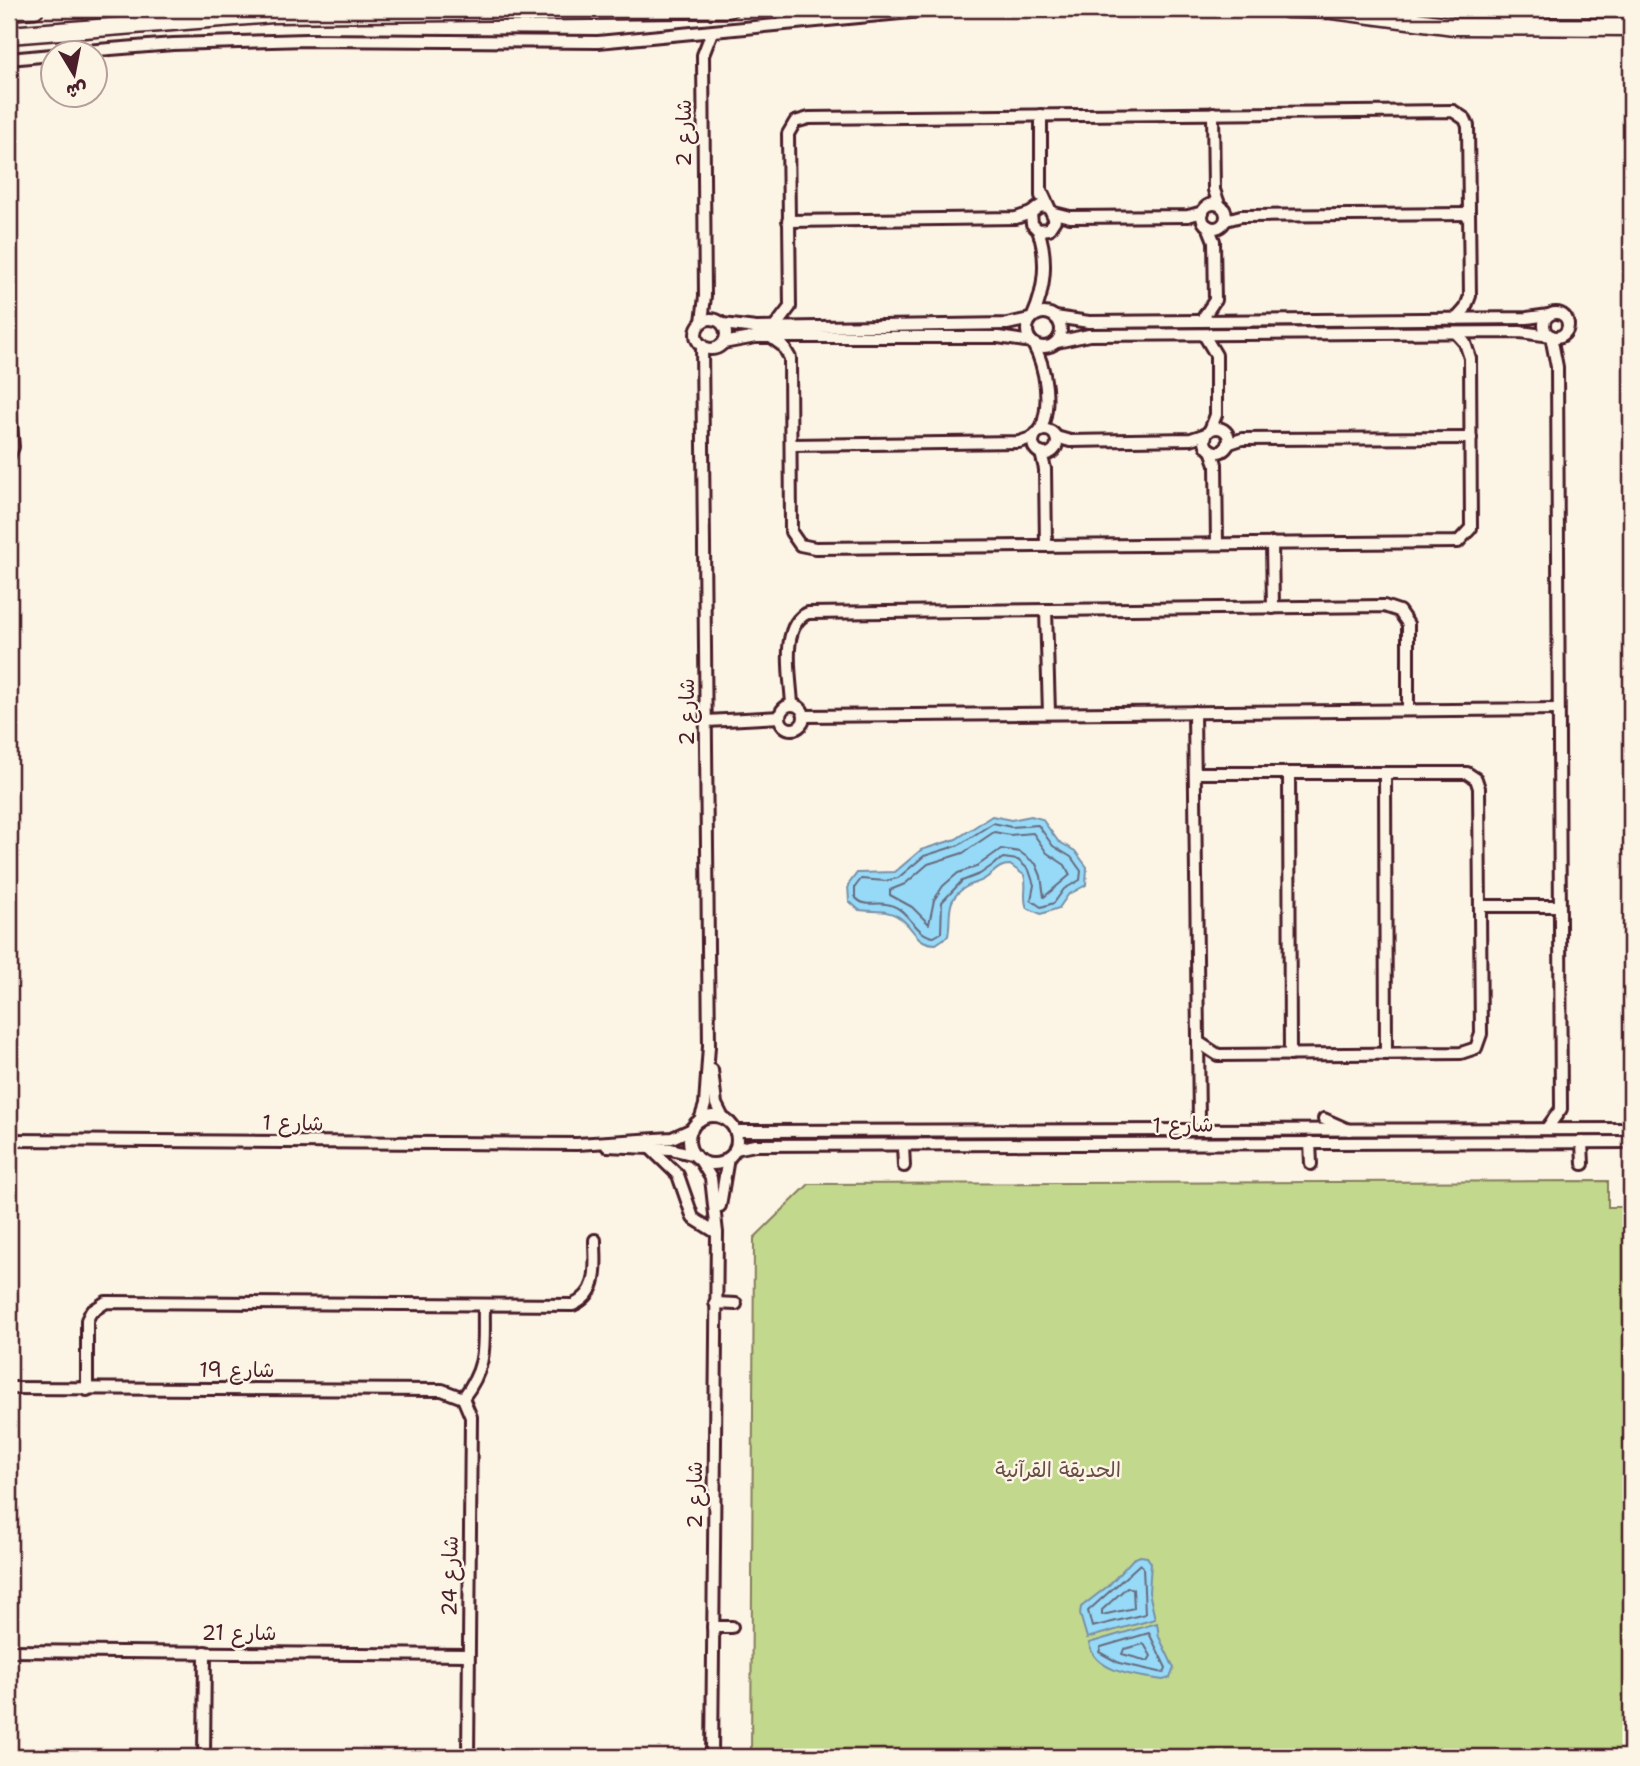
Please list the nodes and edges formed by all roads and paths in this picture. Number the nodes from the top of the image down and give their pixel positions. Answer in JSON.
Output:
{"nodes":[{"id":1,"x":35,"y":9,"type":"edge"},
{"id":2,"x":703,"y":9,"type":"edge"},
{"id":3,"x":729,"y":9,"type":"edge"},
{"id":4,"x":943,"y":9,"type":"edge"},
{"id":5,"x":1287,"y":9,"type":"edge"},
{"id":6,"x":1377,"y":9,"type":"edge"},
{"id":7,"x":1333,"y":10,"type":"edge"},
{"id":8,"x":9,"y":11,"type":"edge"},
{"id":9,"x":1631,"y":27,"type":"edge"},
{"id":10,"x":712,"y":32,"type":"junction"},
{"id":11,"x":9,"y":35,"type":"edge"},
{"id":12,"x":688,"y":36,"type":"junction"},
{"id":13,"x":108,"y":50,"type":"edge"},
{"id":14,"x":703,"y":55,"type":"junction"},
{"id":15,"x":38,"y":56,"type":"edge"},
{"id":16,"x":9,"y":59,"type":"edge"},
{"id":17,"x":1213,"y":113,"type":"junction"},
{"id":18,"x":1041,"y":115,"type":"junction"},
{"id":19,"x":1469,"y":214,"type":"junction"},
{"id":20,"x":1214,"y":216,"type":"junction"},
{"id":21,"x":1043,"y":218,"type":"junction"},
{"id":22,"x":788,"y":221,"type":"junction"},
{"id":23,"x":1043,"y":288,"type":"junction"},
{"id":24,"x":705,"y":296,"type":"junction"},
{"id":25,"x":1470,"y":296,"type":"junction"},
{"id":26,"x":1215,"y":300,"type":"junction"},
{"id":27,"x":790,"y":307,"type":"junction"},
{"id":28,"x":1549,"y":315,"type":"junction"},
{"id":29,"x":1054,"y":316,"type":"junction"},
{"id":30,"x":1032,"y":318,"type":"junction"},
{"id":31,"x":1484,"y":318,"type":"junction"},
{"id":32,"x":1456,"y":319,"type":"junction"},
{"id":33,"x":719,"y":321,"type":"junction"},
{"id":34,"x":1201,"y":321,"type":"junction"},
{"id":35,"x":1228,"y":321,"type":"junction"},
{"id":36,"x":702,"y":322,"type":"junction"},
{"id":37,"x":808,"y":332,"type":"junction"},
{"id":38,"x":773,"y":333,"type":"junction"},
{"id":39,"x":1456,"y":333,"type":"junction"},
{"id":40,"x":1485,"y":333,"type":"junction"},
{"id":41,"x":1565,"y":334,"type":"junction"},
{"id":42,"x":1204,"y":335,"type":"junction"},
{"id":43,"x":1231,"y":335,"type":"junction"},
{"id":44,"x":1551,"y":336,"type":"junction"},
{"id":45,"x":1056,"y":342,"type":"junction"},
{"id":46,"x":1032,"y":343,"type":"junction"},
{"id":47,"x":702,"y":345,"type":"junction"},
{"id":48,"x":720,"y":345,"type":"junction"},
{"id":49,"x":1216,"y":355,"type":"junction"},
{"id":50,"x":1470,"y":356,"type":"junction"},
{"id":51,"x":790,"y":358,"type":"junction"},
{"id":52,"x":1557,"y":367,"type":"junction"},
{"id":53,"x":1044,"y":370,"type":"junction"},
{"id":54,"x":704,"y":371,"type":"junction"},
{"id":55,"x":9,"y":400,"type":"edge"},
{"id":56,"x":1471,"y":438,"type":"junction"},
{"id":57,"x":1216,"y":440,"type":"junction"},
{"id":58,"x":1046,"y":442,"type":"junction"},
{"id":59,"x":790,"y":444,"type":"junction"},
{"id":60,"x":9,"y":456,"type":"edge"},
{"id":61,"x":1217,"y":543,"type":"junction"},
{"id":62,"x":1272,"y":543,"type":"junction"},
{"id":63,"x":1046,"y":546,"type":"junction"},
{"id":64,"x":1273,"y":608,"type":"junction"},
{"id":65,"x":1046,"y":610,"type":"junction"},
{"id":66,"x":792,"y":705,"type":"junction"},
{"id":67,"x":1558,"y":709,"type":"junction"},
{"id":68,"x":1408,"y":710,"type":"junction"},
{"id":69,"x":1194,"y":712,"type":"junction"},
{"id":70,"x":1049,"y":713,"type":"junction"},
{"id":71,"x":804,"y":716,"type":"junction"},
{"id":72,"x":780,"y":717,"type":"junction"},
{"id":73,"x":706,"y":718,"type":"junction"},
{"id":74,"x":1195,"y":773,"type":"junction"},
{"id":75,"x":1289,"y":773,"type":"junction"},
{"id":76,"x":1385,"y":773,"type":"junction"},
{"id":77,"x":1480,"y":906,"type":"junction"},
{"id":78,"x":1559,"y":906,"type":"junction"},
{"id":79,"x":1198,"y":1042,"type":"junction"},
{"id":80,"x":709,"y":1053,"type":"junction"},
{"id":81,"x":1386,"y":1054,"type":"junction"},
{"id":82,"x":1218,"y":1055,"type":"junction"},
{"id":83,"x":1290,"y":1055,"type":"junction"},
{"id":84,"x":1199,"y":1068,"type":"junction"},
{"id":85,"x":1560,"y":1109,"type":"junction"},
{"id":86,"x":723,"y":1118,"type":"junction"},
{"id":87,"x":1324,"y":1119,"type":"dead end"},
{"id":88,"x":701,"y":1120,"type":"junction"},
{"id":89,"x":1199,"y":1120,"type":"dead end"},
{"id":90,"x":1547,"y":1128,"type":"junction"},
{"id":91,"x":692,"y":1129,"type":"junction"},
{"id":92,"x":1574,"y":1129,"type":"junction"},
{"id":93,"x":1631,"y":1129,"type":"edge"},
{"id":94,"x":735,"y":1130,"type":"junction"},
{"id":95,"x":1349,"y":1130,"type":"junction"},
{"id":96,"x":9,"y":1140,"type":"edge"},
{"id":97,"x":1311,"y":1142,"type":"junction"},
{"id":98,"x":1582,"y":1142,"type":"junction"},
{"id":99,"x":1631,"y":1142,"type":"edge"},
{"id":100,"x":577,"y":1144,"type":"junction"},
{"id":101,"x":903,"y":1145,"type":"junction"},
{"id":102,"x":650,"y":1148,"type":"junction"},
{"id":103,"x":732,"y":1154,"type":"junction"},
{"id":104,"x":697,"y":1157,"type":"junction"},
{"id":105,"x":1311,"y":1164,"type":"dead end"},
{"id":106,"x":1583,"y":1164,"type":"dead end"},
{"id":107,"x":904,"y":1166,"type":"dead end"},
{"id":108,"x":717,"y":1233,"type":"junction"},
{"id":109,"x":595,"y":1240,"type":"dead end"},
{"id":110,"x":715,"y":1303,"type":"junction"},
{"id":111,"x":736,"y":1304,"type":"dead end"},
{"id":112,"x":484,"y":1305,"type":"junction"},
{"id":113,"x":9,"y":1388,"type":"edge"},
{"id":114,"x":87,"y":1390,"type":"junction"},
{"id":115,"x":463,"y":1398,"type":"junction"},
{"id":116,"x":713,"y":1627,"type":"junction"},
{"id":117,"x":732,"y":1627,"type":"dead end"},
{"id":118,"x":9,"y":1651,"type":"edge"},
{"id":119,"x":205,"y":1653,"type":"junction"},
{"id":120,"x":468,"y":1655,"type":"junction"},
{"id":121,"x":204,"y":1757,"type":"edge"},
{"id":122,"x":468,"y":1757,"type":"edge"},
{"id":123,"x":712,"y":1757,"type":"edge"}],
"edges":[{"from":1,"to":8,"type":"highway"},
{"from":2,"to":3,"type":"highway"},
{"from":2,"to":11,"type":"highway"},
{"from":4,"to":10,"type":"street"},
{"from":5,"to":7,"type":"highway"},
{"from":6,"to":7,"type":"highway"},
{"from":7,"to":9,"type":"highway"},
{"from":10,"to":12,"type":"street"},
{"from":10,"to":14,"type":"street","name":"شارع 2"},
{"from":12,"to":13,"type":"street"},
{"from":12,"to":14,"type":"street"},
{"from":14,"to":24,"type":"street","name":"شارع 2"},
{"from":15,"to":16,"type":"street"},
{"from":17,"to":18,"type":"street"},
{"from":17,"to":19,"type":"street"},
{"from":17,"to":20,"type":"street"},
{"from":18,"to":21,"type":"street"},
{"from":18,"to":22,"type":"street"},
{"from":19,"to":20,"type":"street"},
{"from":19,"to":25,"type":"street"},
{"from":20,"to":21,"type":"street"},
{"from":20,"to":26,"type":"street"},
{"from":21,"to":22,"type":"street"},
{"from":21,"to":23,"type":"street"},
{"from":22,"to":27,"type":"street"},
{"from":23,"to":29,"type":"street"},
{"from":23,"to":30,"type":"street"},
{"from":24,"to":33,"type":"street","name":"شارع 2"},
{"from":24,"to":36,"type":"street","name":"شارع 2"},
{"from":25,"to":31,"type":"street"},
{"from":25,"to":32,"type":"street"},
{"from":26,"to":34,"type":"street"},
{"from":26,"to":35,"type":"street"},
{"from":27,"to":37,"type":"street"},
{"from":27,"to":38,"type":"street"},
{"from":28,"to":31,"type":"street"},
{"from":28,"to":41,"type":"street"},
{"from":28,"to":44,"type":"street"},
{"from":29,"to":30,"type":"street"},
{"from":29,"to":34,"type":"street"},
{"from":29,"to":45,"type":"street"},
{"from":30,"to":37,"type":"street"},
{"from":30,"to":46,"type":"street"},
{"from":31,"to":32,"type":"street"},
{"from":32,"to":35,"type":"street"},
{"from":33,"to":36,"type":"street"},
{"from":33,"to":38,"type":"street"},
{"from":33,"to":48,"type":"street"},
{"from":34,"to":35,"type":"street"},
{"from":36,"to":47,"type":"street"},
{"from":37,"to":38,"type":"street"},
{"from":37,"to":46,"type":"street"},
{"from":37,"to":51,"type":"street"},
{"from":38,"to":48,"type":"street"},
{"from":38,"to":51,"type":"street"},
{"from":39,"to":40,"type":"street"},
{"from":39,"to":43,"type":"street"},
{"from":39,"to":50,"type":"street"},
{"from":40,"to":44,"type":"street"},
{"from":40,"to":50,"type":"street"},
{"from":41,"to":44,"type":"street"},
{"from":41,"to":52,"type":"street"},
{"from":42,"to":43,"type":"street"},
{"from":42,"to":45,"type":"street"},
{"from":42,"to":49,"type":"street"},
{"from":43,"to":49,"type":"street"},
{"from":44,"to":52,"type":"street"},
{"from":45,"to":46,"type":"street"},
{"from":45,"to":53,"type":"street"},
{"from":46,"to":53,"type":"street"},
{"from":47,"to":48,"type":"street"},
{"from":47,"to":54,"type":"street","name":"شارع 2"},
{"from":48,"to":54,"type":"street","name":"شارع 2"},
{"from":49,"to":57,"type":"street"},
{"from":50,"to":56,"type":"street"},
{"from":51,"to":59,"type":"street"},
{"from":52,"to":67,"type":"street"},
{"from":53,"to":58,"type":"street"},
{"from":54,"to":73,"type":"street","name":"شارع 2"},
{"from":55,"to":60,"type":"street"},
{"from":56,"to":57,"type":"street"},
{"from":56,"to":62,"type":"street"},
{"from":57,"to":58,"type":"street"},
{"from":57,"to":61,"type":"street"},
{"from":58,"to":59,"type":"street"},
{"from":58,"to":63,"type":"street"},
{"from":59,"to":63,"type":"street"},
{"from":61,"to":62,"type":"street"},
{"from":61,"to":63,"type":"street"},
{"from":62,"to":64,"type":"street"},
{"from":64,"to":65,"type":"street"},
{"from":64,"to":68,"type":"street"},
{"from":65,"to":66,"type":"street"},
{"from":65,"to":70,"type":"street"},
{"from":66,"to":71,"type":"street"},
{"from":66,"to":72,"type":"street"},
{"from":67,"to":68,"type":"street"},
{"from":67,"to":78,"type":"street"},
{"from":68,"to":69,"type":"street"},
{"from":69,"to":70,"type":"street"},
{"from":69,"to":74,"type":"street"},
{"from":70,"to":71,"type":"street"},
{"from":71,"to":72,"type":"street"},
{"from":72,"to":73,"type":"street"},
{"from":73,"to":80,"type":"street","name":"شارع 2"},
{"from":74,"to":75,"type":"street"},
{"from":74,"to":79,"type":"street"},
{"from":75,"to":76,"type":"street"},
{"from":75,"to":83,"type":"street"},
{"from":76,"to":77,"type":"street"},
{"from":76,"to":81,"type":"street"},
{"from":77,"to":78,"type":"street"},
{"from":77,"to":81,"type":"street"},
{"from":78,"to":85,"type":"street"},
{"from":79,"to":82,"type":"street"},
{"from":79,"to":84,"type":"street"},
{"from":80,"to":86,"type":"street","name":"شارع 2"},
{"from":80,"to":88,"type":"street","name":"شارع 2"},
{"from":81,"to":83,"type":"street"},
{"from":82,"to":83,"type":"street"},
{"from":82,"to":84,"type":"street"},
{"from":84,"to":89,"type":"street"},
{"from":85,"to":90,"type":"street"},
{"from":85,"to":92,"type":"street"},
{"from":86,"to":88,"type":"street"},
{"from":86,"to":94,"type":"street"},
{"from":87,"to":95,"type":"street"},
{"from":88,"to":91,"type":"street"},
{"from":90,"to":92,"type":"street","name":"شارع 1"},
{"from":90,"to":95,"type":"street","name":"شارع 1"},
{"from":91,"to":100,"type":"street","name":"شارع 1"},
{"from":91,"to":104,"type":"street"},
{"from":92,"to":93,"type":"street","name":"شارع 1"},
{"from":94,"to":95,"type":"street","name":"شارع 1"},
{"from":94,"to":103,"type":"street"},
{"from":96,"to":100,"type":"street","name":"شارع 1"},
{"from":97,"to":98,"type":"street","name":"شارع 1"},
{"from":97,"to":101,"type":"street","name":"شارع 1"},
{"from":97,"to":105,"type":"street"},
{"from":98,"to":99,"type":"street","name":"شارع 1"},
{"from":98,"to":106,"type":"street"},
{"from":100,"to":102,"type":"street","name":"شارع 1"},
{"from":101,"to":103,"type":"street","name":"شارع 1"},
{"from":101,"to":107,"type":"street"},
{"from":102,"to":104,"type":"street","name":"شارع 1"},
{"from":102,"to":108,"type":"street"},
{"from":103,"to":104,"type":"street"},
{"from":103,"to":108,"type":"street","name":"شارع 2"},
{"from":104,"to":108,"type":"street","name":"شارع 2"},
{"from":108,"to":110,"type":"street","name":"شارع 2"},
{"from":109,"to":112,"type":"street"},
{"from":110,"to":111,"type":"street"},
{"from":110,"to":116,"type":"street","name":"شارع 2"},
{"from":112,"to":114,"type":"street"},
{"from":112,"to":115,"type":"street"},
{"from":113,"to":114,"type":"street","name":"شارع 19"},
{"from":114,"to":115,"type":"street","name":"شارع 19"},
{"from":115,"to":120,"type":"street","name":"شارع 24"},
{"from":116,"to":117,"type":"street"},
{"from":116,"to":123,"type":"street","name":"شارع 2"},
{"from":118,"to":119,"type":"street","name":"شارع 21"},
{"from":119,"to":120,"type":"street","name":"شارع 21"},
{"from":119,"to":121,"type":"street"},
{"from":120,"to":122,"type":"street","name":"شارع 24"}]}
